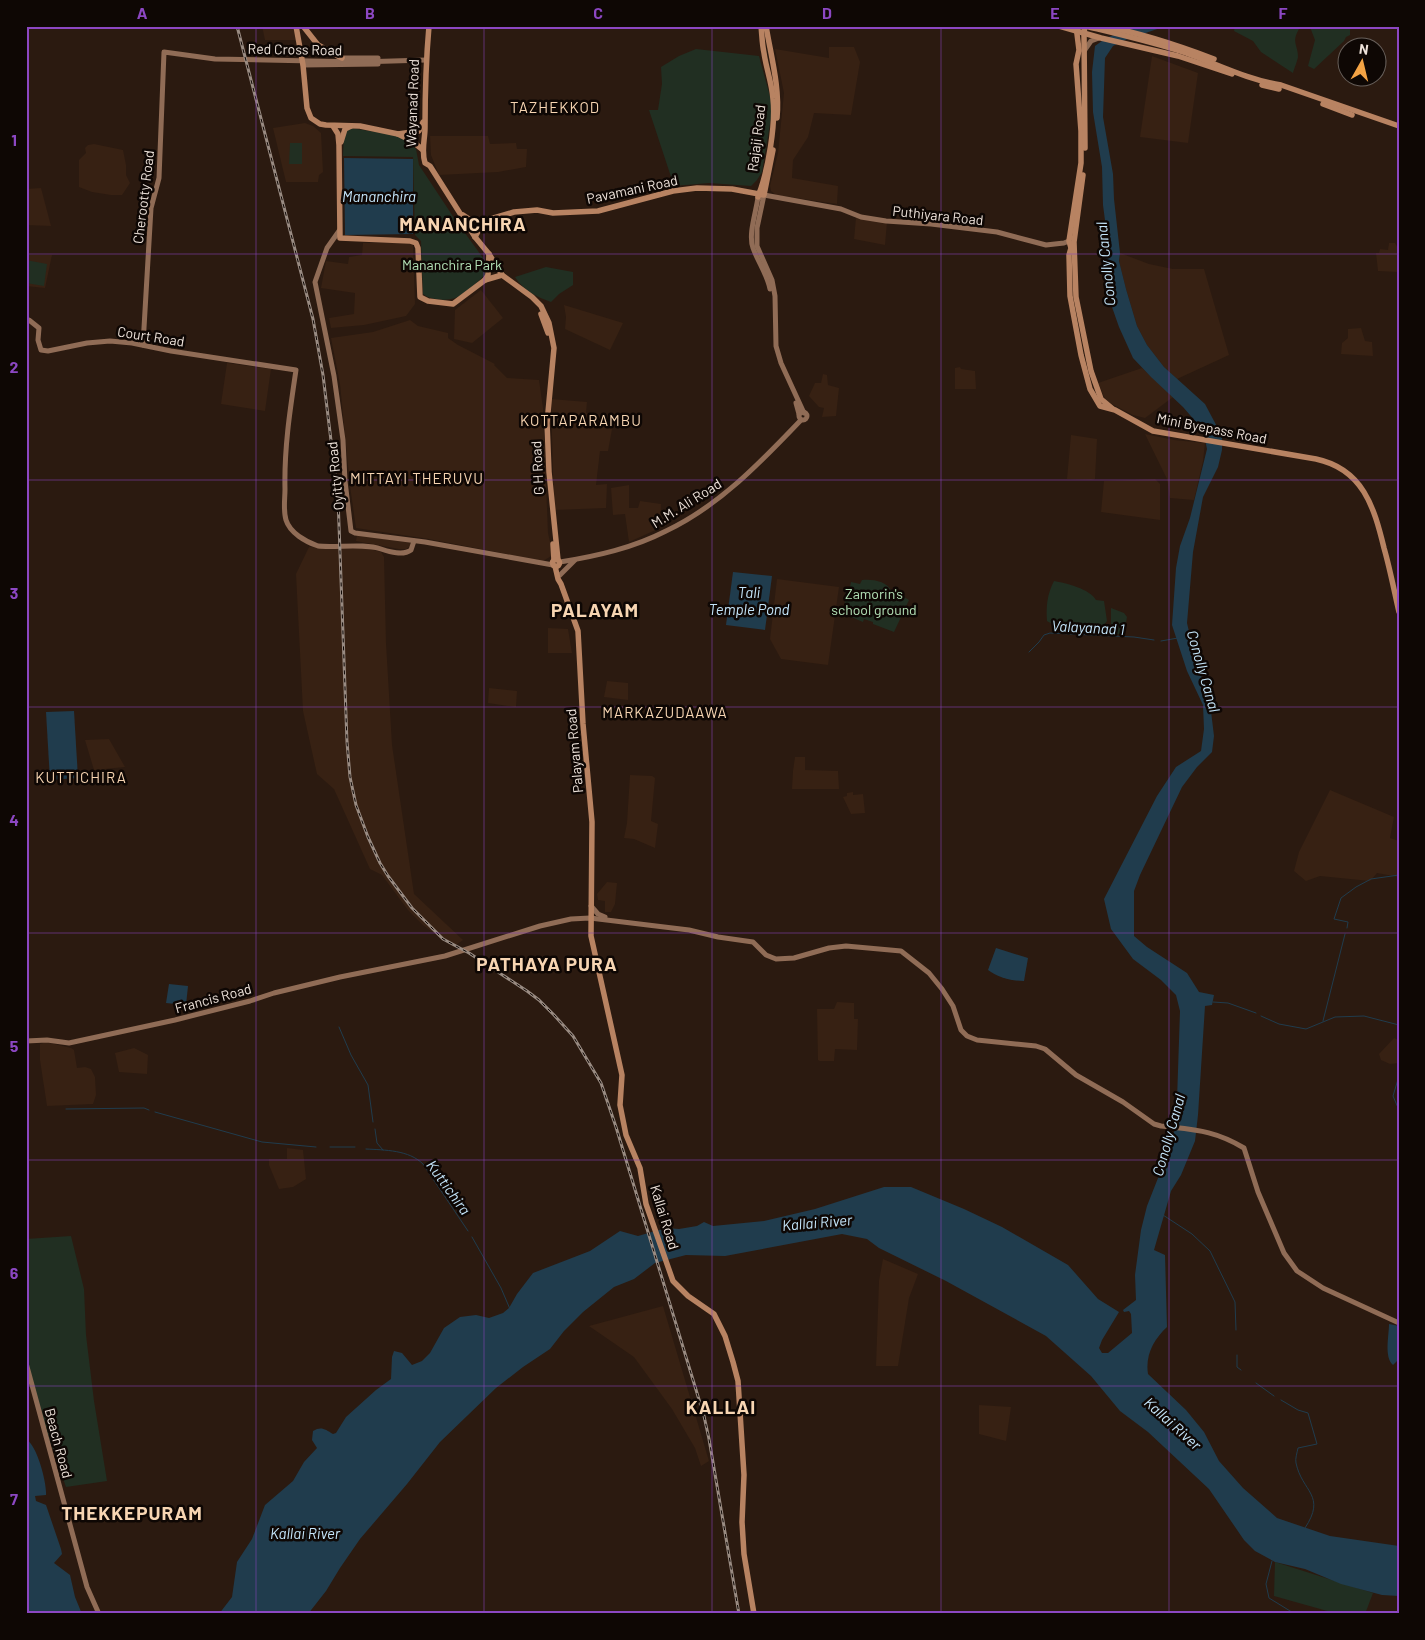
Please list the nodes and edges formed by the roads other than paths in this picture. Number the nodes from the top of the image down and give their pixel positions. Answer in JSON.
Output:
{"nodes":[{"id":1,"x":296,"y":26,"type":"edge"},
{"id":2,"x":303,"y":26,"type":"edge"},
{"id":3,"x":429,"y":26,"type":"edge"},
{"id":4,"x":761,"y":26,"type":"edge"},
{"id":5,"x":766,"y":26,"type":"edge"},
{"id":6,"x":1059,"y":26,"type":"edge"},
{"id":7,"x":1085,"y":26,"type":"edge"},
{"id":8,"x":1103,"y":26,"type":"edge"},
{"id":9,"x":1077,"y":29,"type":"edge"},
{"id":10,"x":1084,"y":33,"type":"junction"},
{"id":11,"x":1100,"y":38,"type":"junction"},
{"id":12,"x":1162,"y":40,"type":"junction"},
{"id":13,"x":1157,"y":51,"type":"junction"},
{"id":14,"x":164,"y":52,"type":"joint"},
{"id":15,"x":1084,"y":52,"type":"junction"},
{"id":16,"x":301,"y":58,"type":"junction"},
{"id":17,"x":342,"y":58,"type":"junction"},
{"id":18,"x":390,"y":60,"type":"junction"},
{"id":19,"x":426,"y":60,"type":"junction"},
{"id":20,"x":303,"y":65,"type":"junction"},
{"id":21,"x":1280,"y":87,"type":"junction"},
{"id":22,"x":424,"y":121,"type":"junction"},
{"id":23,"x":333,"y":126,"type":"junction"},
{"id":24,"x":351,"y":126,"type":"junction"},
{"id":25,"x":1399,"y":126,"type":"edge"},
{"id":26,"x":1399,"y":130,"type":"edge"},
{"id":27,"x":398,"y":134,"type":"junction"},
{"id":28,"x":339,"y":145,"type":"junction"},
{"id":29,"x":423,"y":150,"type":"junction"},
{"id":30,"x":761,"y":196,"type":"junction"},
{"id":31,"x":460,"y":212,"type":"junction"},
{"id":32,"x":487,"y":221,"type":"junction"},
{"id":33,"x":340,"y":231,"type":"junction"},
{"id":34,"x":475,"y":237,"type":"junction"},
{"id":35,"x":1069,"y":241,"type":"junction"},
{"id":36,"x":489,"y":254,"type":"junction"},
{"id":37,"x":502,"y":275,"type":"junction"},
{"id":38,"x":485,"y":280,"type":"junction"},
{"id":39,"x":26,"y":319,"type":"edge"},
{"id":40,"x":144,"y":345,"type":"junction"},
{"id":41,"x":1114,"y":410,"type":"junction"},
{"id":42,"x":414,"y":541,"type":"junction"},
{"id":43,"x":576,"y":559,"type":"junction"},
{"id":44,"x":556,"y":563,"type":"junction"},
{"id":45,"x":560,"y":575,"type":"junction"},
{"id":46,"x":561,"y":584,"type":"junction"},
{"id":47,"x":1399,"y":612,"type":"edge"},
{"id":48,"x":591,"y":905,"type":"junction"},
{"id":49,"x":590,"y":918,"type":"junction"},
{"id":50,"x":571,"y":919,"type":"junction"},
{"id":51,"x":612,"y":920,"type":"junction"},
{"id":52,"x":591,"y":936,"type":"junction"},
{"id":53,"x":26,"y":1041,"type":"edge"},
{"id":54,"x":1399,"y":1323,"type":"edge"},
{"id":55,"x":26,"y":1363,"type":"edge"},
{"id":56,"x":99,"y":1614,"type":"edge"},
{"id":57,"x":754,"y":1614,"type":"edge"}],
"edges":[{"from":1,"to":16,"type":"main road"},
{"from":2,"to":17,"type":"main road"},
{"from":3,"to":19,"type":"main road","name":"Wayanad Road"},
{"from":4,"to":30,"type":"main road","name":"Rajaji Road"},
{"from":5,"to":30,"type":"main road"},
{"from":6,"to":9,"type":"main road"},
{"from":7,"to":10,"type":"main road"},
{"from":7,"to":21,"type":"main road"},
{"from":8,"to":12,"type":"main road"},
{"from":9,"to":10,"type":"main road"},
{"from":9,"to":35,"type":"main road","name":"Mini Byepass Road"},
{"from":10,"to":11,"type":"main road"},
{"from":10,"to":15,"type":"main road"},
{"from":11,"to":13,"type":"main road"},
{"from":11,"to":15,"type":"main road"},
{"from":12,"to":13,"type":"main road"},
{"from":12,"to":21,"type":"main road"},
{"from":13,"to":21,"type":"main road"},
{"from":14,"to":18,"type":"main road","name":"Red Cross Road"},
{"from":14,"to":40,"type":"main road","name":"Cherootty Road"},
{"from":15,"to":41,"type":"main road"},
{"from":16,"to":17,"type":"main road"},
{"from":16,"to":20,"type":"main road"},
{"from":17,"to":18,"type":"main road"},
{"from":18,"to":19,"type":"main road","name":"Red Cross Road"},
{"from":18,"to":20,"type":"main road"},
{"from":19,"to":22,"type":"main road","name":"Wayanad Road"},
{"from":20,"to":23,"type":"main road"},
{"from":21,"to":25,"type":"main road"},
{"from":21,"to":26,"type":"main road"},
{"from":22,"to":27,"type":"main road"},
{"from":22,"to":29,"type":"main road","name":"Wayanad Road"},
{"from":23,"to":24,"type":"main road"},
{"from":23,"to":28,"type":"main road"},
{"from":24,"to":27,"type":"main road"},
{"from":24,"to":28,"type":"main road"},
{"from":27,"to":29,"type":"main road"},
{"from":28,"to":33,"type":"main road"},
{"from":29,"to":31,"type":"main road","name":"Wayanad Road"},
{"from":30,"to":32,"type":"main road","name":"Pavamani Road"},
{"from":30,"to":35,"type":"main road","name":"Puthiyara Road"},
{"from":30,"to":43,"type":"main road","name":"M.M. Ali Road"},
{"from":31,"to":32,"type":"main road"},
{"from":31,"to":34,"type":"main road","name":"Wayanad Road"},
{"from":32,"to":34,"type":"main road"},
{"from":33,"to":38,"type":"main road"},
{"from":33,"to":42,"type":"main road","name":"Oyitty Road"},
{"from":34,"to":36,"type":"main road","name":"Wayanad Road"},
{"from":35,"to":41,"type":"main road","name":"Mini Byepass Road"},
{"from":36,"to":37,"type":"main road","name":"Wayanad Road"},
{"from":36,"to":38,"type":"main road"},
{"from":37,"to":38,"type":"main road"},
{"from":37,"to":44,"type":"main road","name":"G H Road"},
{"from":39,"to":40,"type":"main road","name":"Court Road"},
{"from":40,"to":42,"type":"main road","name":"Court Road"},
{"from":41,"to":47,"type":"main road","name":"Mini Byepass Road"},
{"from":42,"to":44,"type":"main road","name":"Oyitty Road"},
{"from":43,"to":44,"type":"main road","name":"M.M. Ali Road"},
{"from":43,"to":45,"type":"main road"},
{"from":44,"to":45,"type":"main road"},
{"from":44,"to":46,"type":"main road"},
{"from":45,"to":46,"type":"main road"},
{"from":46,"to":48,"type":"main road","name":"Palayam Road"},
{"from":48,"to":49,"type":"main road","name":"Palayam Road"},
{"from":48,"to":51,"type":"main road"},
{"from":49,"to":50,"type":"main road","name":"Francis Road"},
{"from":49,"to":51,"type":"main road","name":"Francis Road"},
{"from":49,"to":52,"type":"main road","name":"Kallai Road"},
{"from":50,"to":52,"type":"main road"},
{"from":50,"to":53,"type":"main road","name":"Francis Road"},
{"from":51,"to":52,"type":"main road"},
{"from":51,"to":54,"type":"main road","name":"Francis Road"},
{"from":52,"to":57,"type":"main road","name":"Kallai Road"},
{"from":55,"to":56,"type":"main road","name":"Beach Road"}]}
